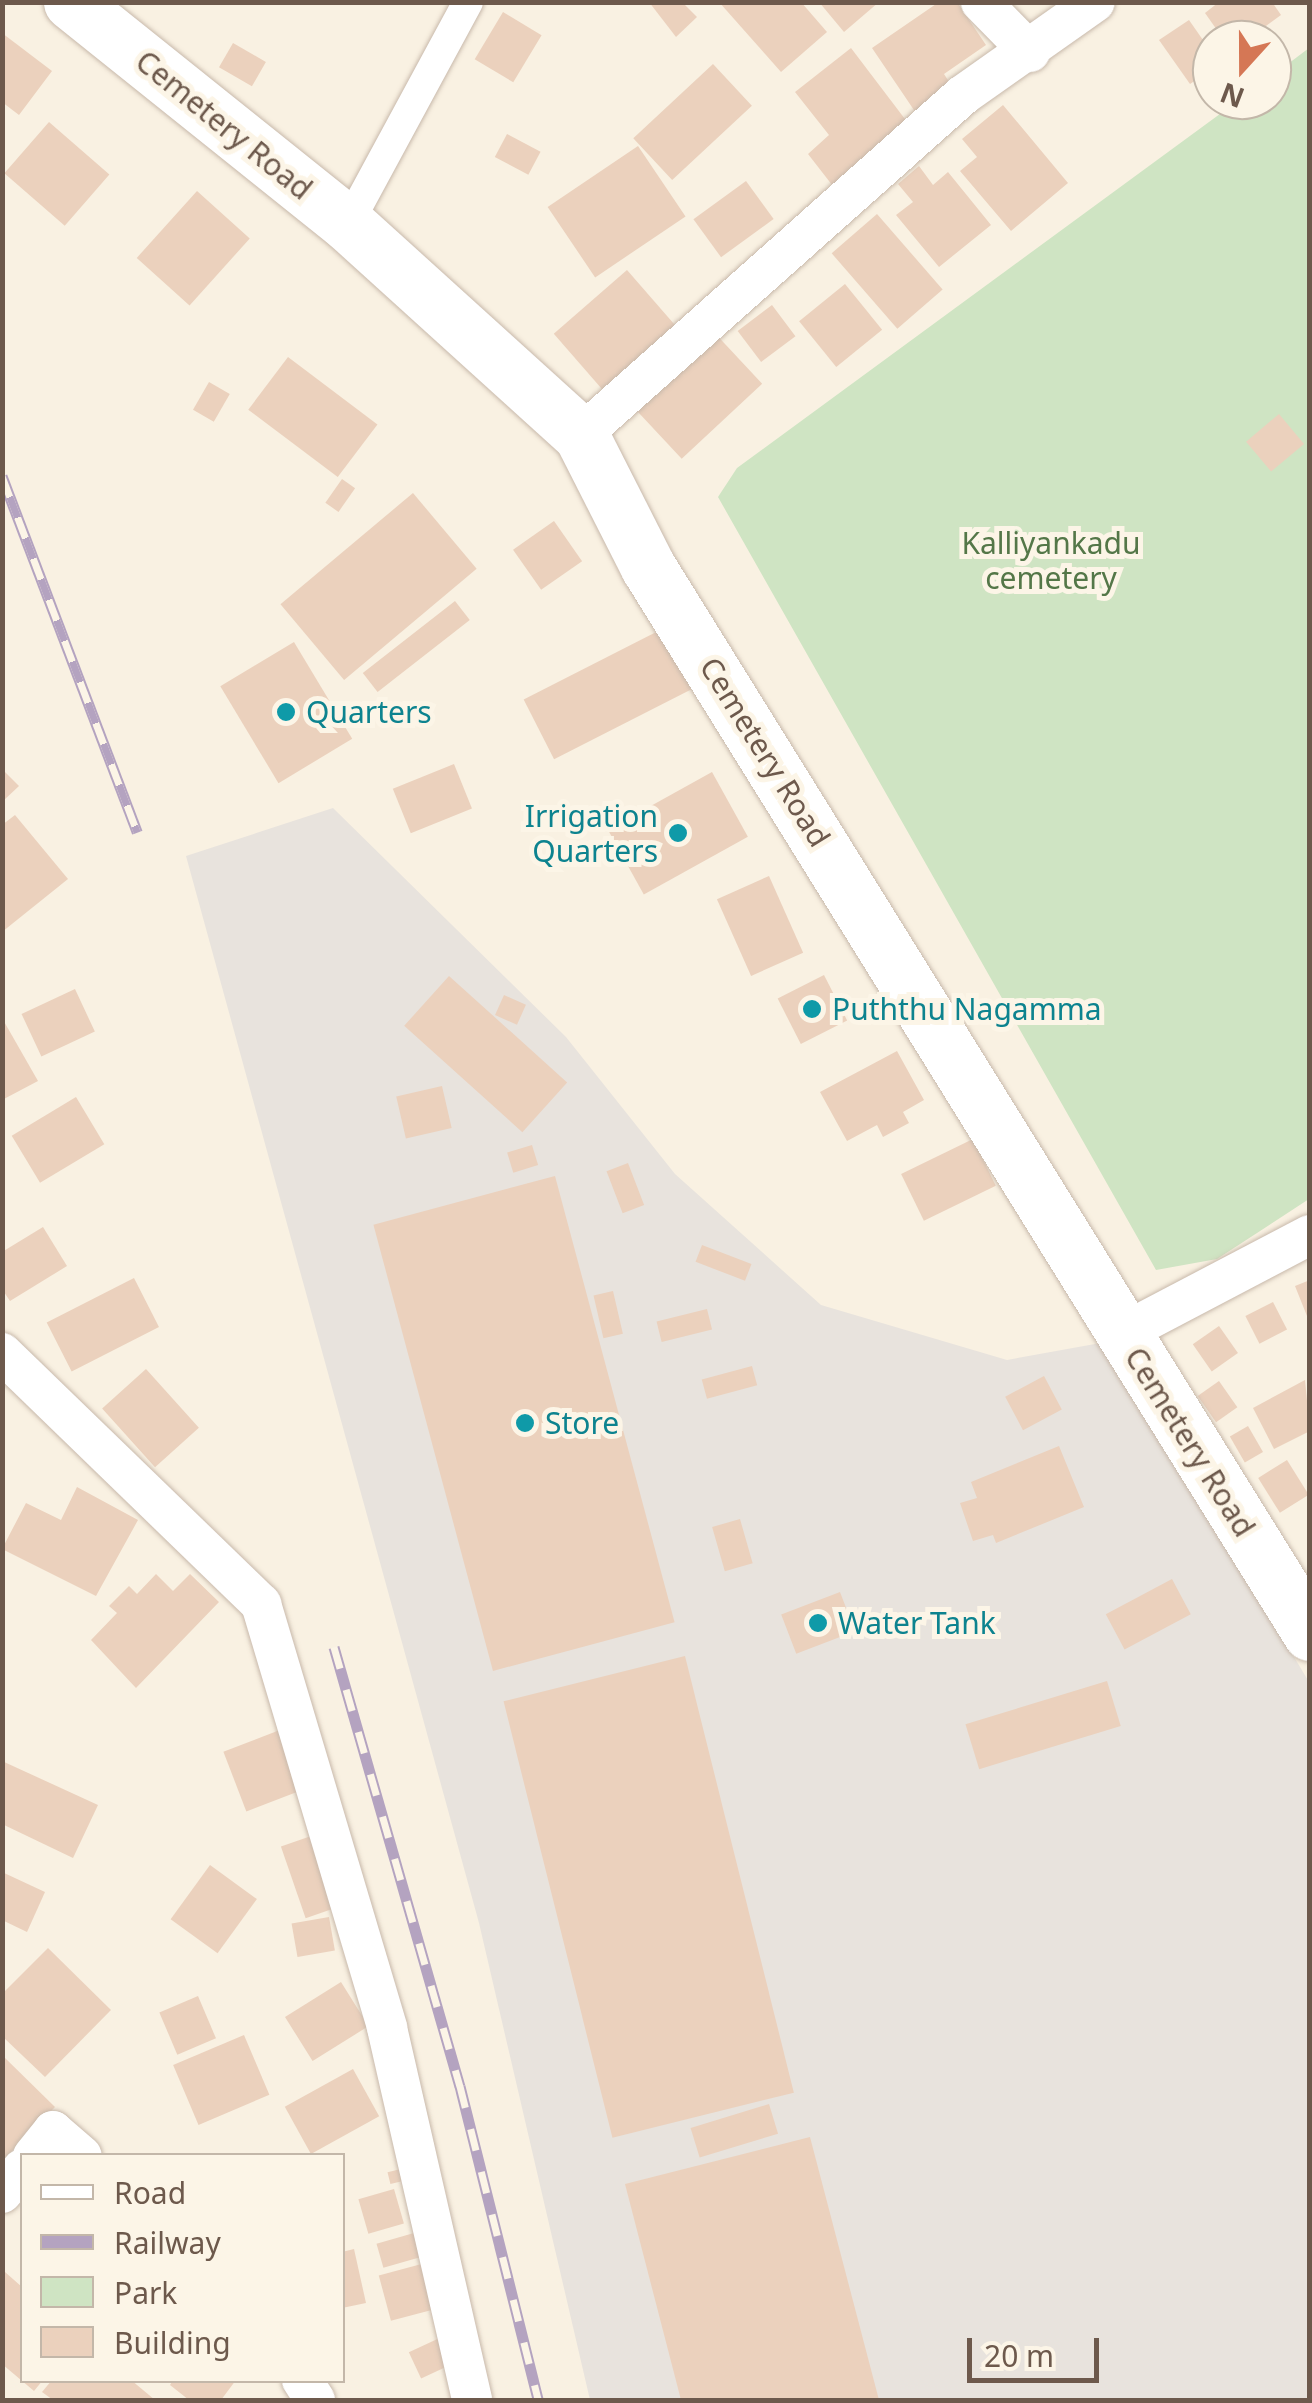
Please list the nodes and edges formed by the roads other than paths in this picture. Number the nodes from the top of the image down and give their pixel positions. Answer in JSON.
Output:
{"nodes":[{"id":1,"x":72,"y":2,"type":"edge"},
{"id":2,"x":468,"y":2,"type":"edge"},
{"id":3,"x":981,"y":2,"type":"edge"},
{"id":4,"x":1095,"y":2,"type":"edge"},
{"id":5,"x":1030,"y":52,"type":"junction"},
{"id":6,"x":348,"y":224,"type":"junction"},
{"id":7,"x":581,"y":435,"type":"junction"},
{"id":8,"x":1310,"y":1235,"type":"edge"},
{"id":9,"x":1123,"y":1333,"type":"junction"},
{"id":10,"x":2,"y":1353,"type":"edge"},
{"id":11,"x":1310,"y":1634,"type":"edge"},
{"id":12,"x":36,"y":2153,"type":"edge"},
{"id":13,"x":78,"y":2153,"type":"edge"},
{"id":14,"x":20,"y":2171,"type":"edge"},
{"id":15,"x":2,"y":2193,"type":"edge"},
{"id":16,"x":472,"y":2400,"type":"edge"}],
"edges":[{"from":1,"to":6,"type":"main road","name":"Cemetery Road"},
{"from":2,"to":6,"type":"street"},
{"from":3,"to":5,"type":"street"},
{"from":4,"to":5,"type":"street"},
{"from":5,"to":7,"type":"street"},
{"from":6,"to":7,"type":"main road","name":"Cemetery Road"},
{"from":7,"to":9,"type":"main road","name":"Cemetery Road"},
{"from":8,"to":9,"type":"street"},
{"from":9,"to":11,"type":"main road","name":"Cemetery Road"},
{"from":10,"to":16,"type":"street"},
{"from":12,"to":13,"type":"street"},
{"from":14,"to":15,"type":"street"}]}
